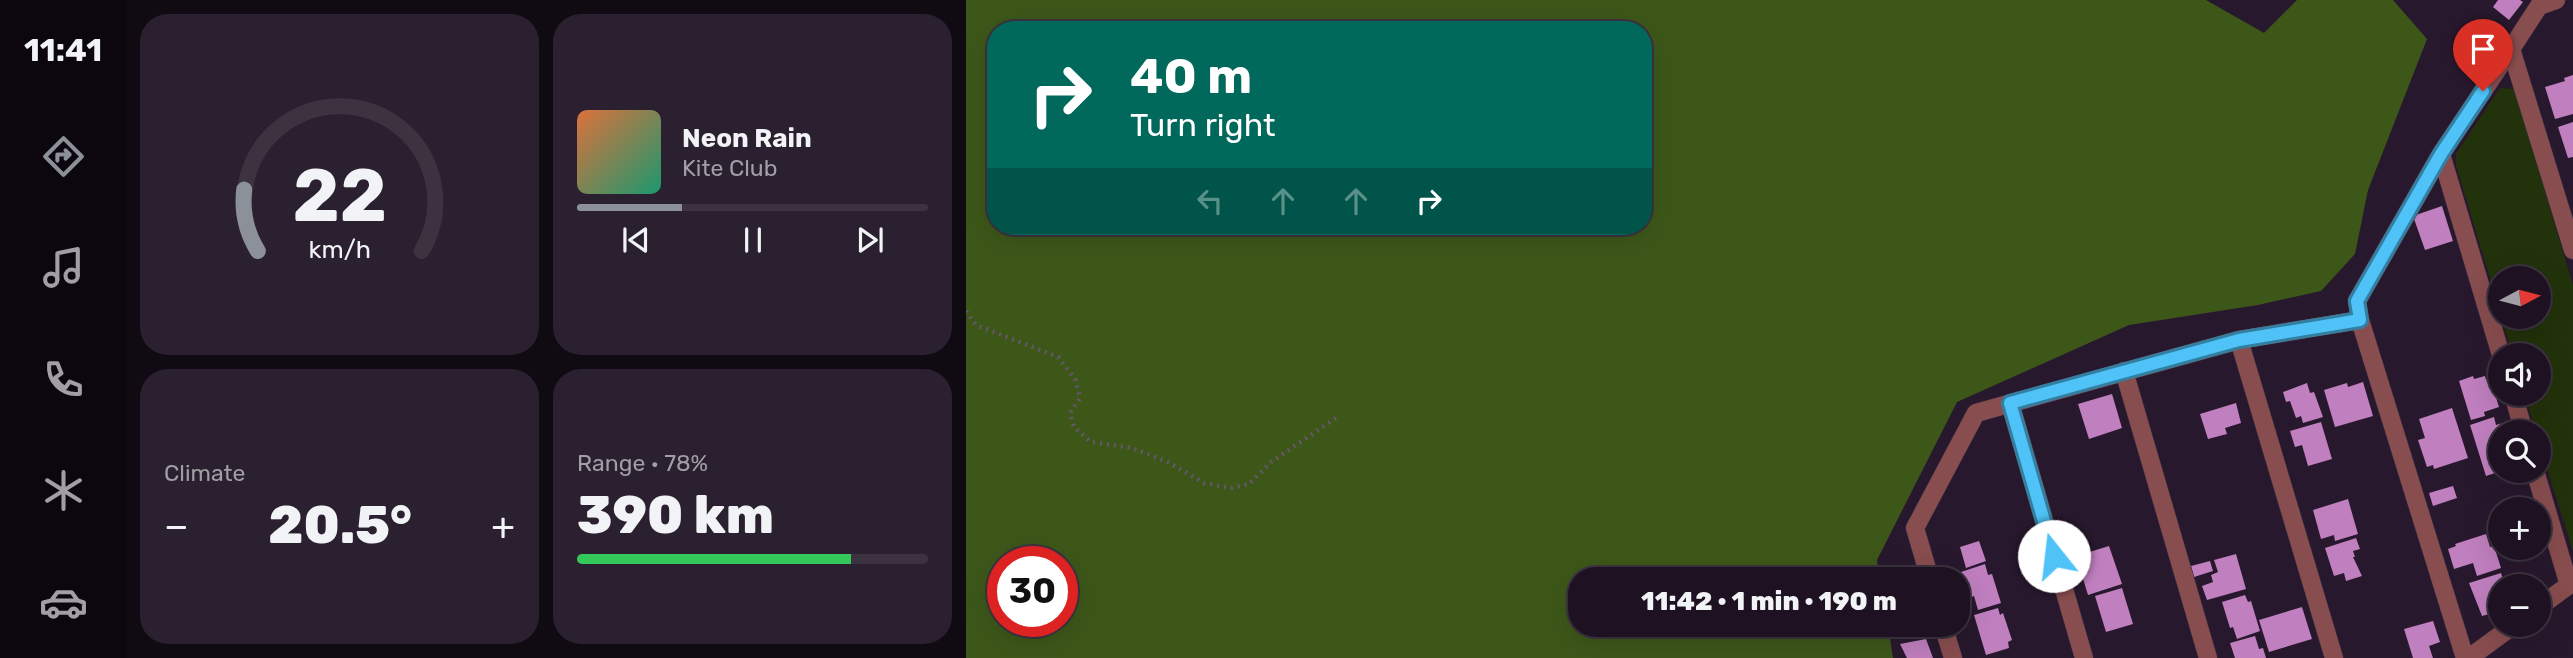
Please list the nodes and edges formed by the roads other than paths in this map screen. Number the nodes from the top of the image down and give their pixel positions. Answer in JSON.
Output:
{"nodes":[{"id":1,"x":2556,"y":0,"type":"edge"},
{"id":2,"x":2511,"y":49,"type":"junction"},
{"id":3,"x":2441,"y":154,"type":"junction"},
{"id":4,"x":2573,"y":250,"type":"edge"},
{"id":5,"x":2360,"y":320,"type":"junction"},
{"id":6,"x":2239,"y":340,"type":"junction"},
{"id":7,"x":2497,"y":343,"type":"edge"},
{"id":8,"x":2124,"y":372,"type":"junction"},
{"id":9,"x":2010,"y":403,"type":"junction"},
{"id":10,"x":2539,"y":483,"type":"edge"},
{"id":11,"x":1926,"y":567,"type":"edge"},
{"id":12,"x":2571,"y":583,"type":"edge"},
{"id":13,"x":2551,"y":598,"type":"edge"},
{"id":14,"x":1946,"y":637,"type":"edge"},
{"id":15,"x":2497,"y":637,"type":"edge"},
{"id":16,"x":1952,"y":658,"type":"edge"},
{"id":17,"x":2084,"y":658,"type":"edge"},
{"id":18,"x":2208,"y":658,"type":"edge"},
{"id":19,"x":2334,"y":658,"type":"edge"},
{"id":20,"x":2467,"y":658,"type":"edge"}],
"edges":[{"from":1,"to":2,"type":"street"},
{"from":2,"to":3,"type":"street"},
{"from":2,"to":4,"type":"street"},
{"from":3,"to":5,"type":"street"},
{"from":3,"to":7,"type":"street"},
{"from":5,"to":6,"type":"street"},
{"from":5,"to":20,"type":"street"},
{"from":6,"to":8,"type":"street"},
{"from":6,"to":19,"type":"street"},
{"from":8,"to":9,"type":"street"},
{"from":8,"to":18,"type":"street"},
{"from":9,"to":11,"type":"street"},
{"from":9,"to":17,"type":"street"},
{"from":10,"to":12,"type":"street"},
{"from":12,"to":13,"type":"street"},
{"from":14,"to":16,"type":"street"},
{"from":15,"to":20,"type":"street"}]}
